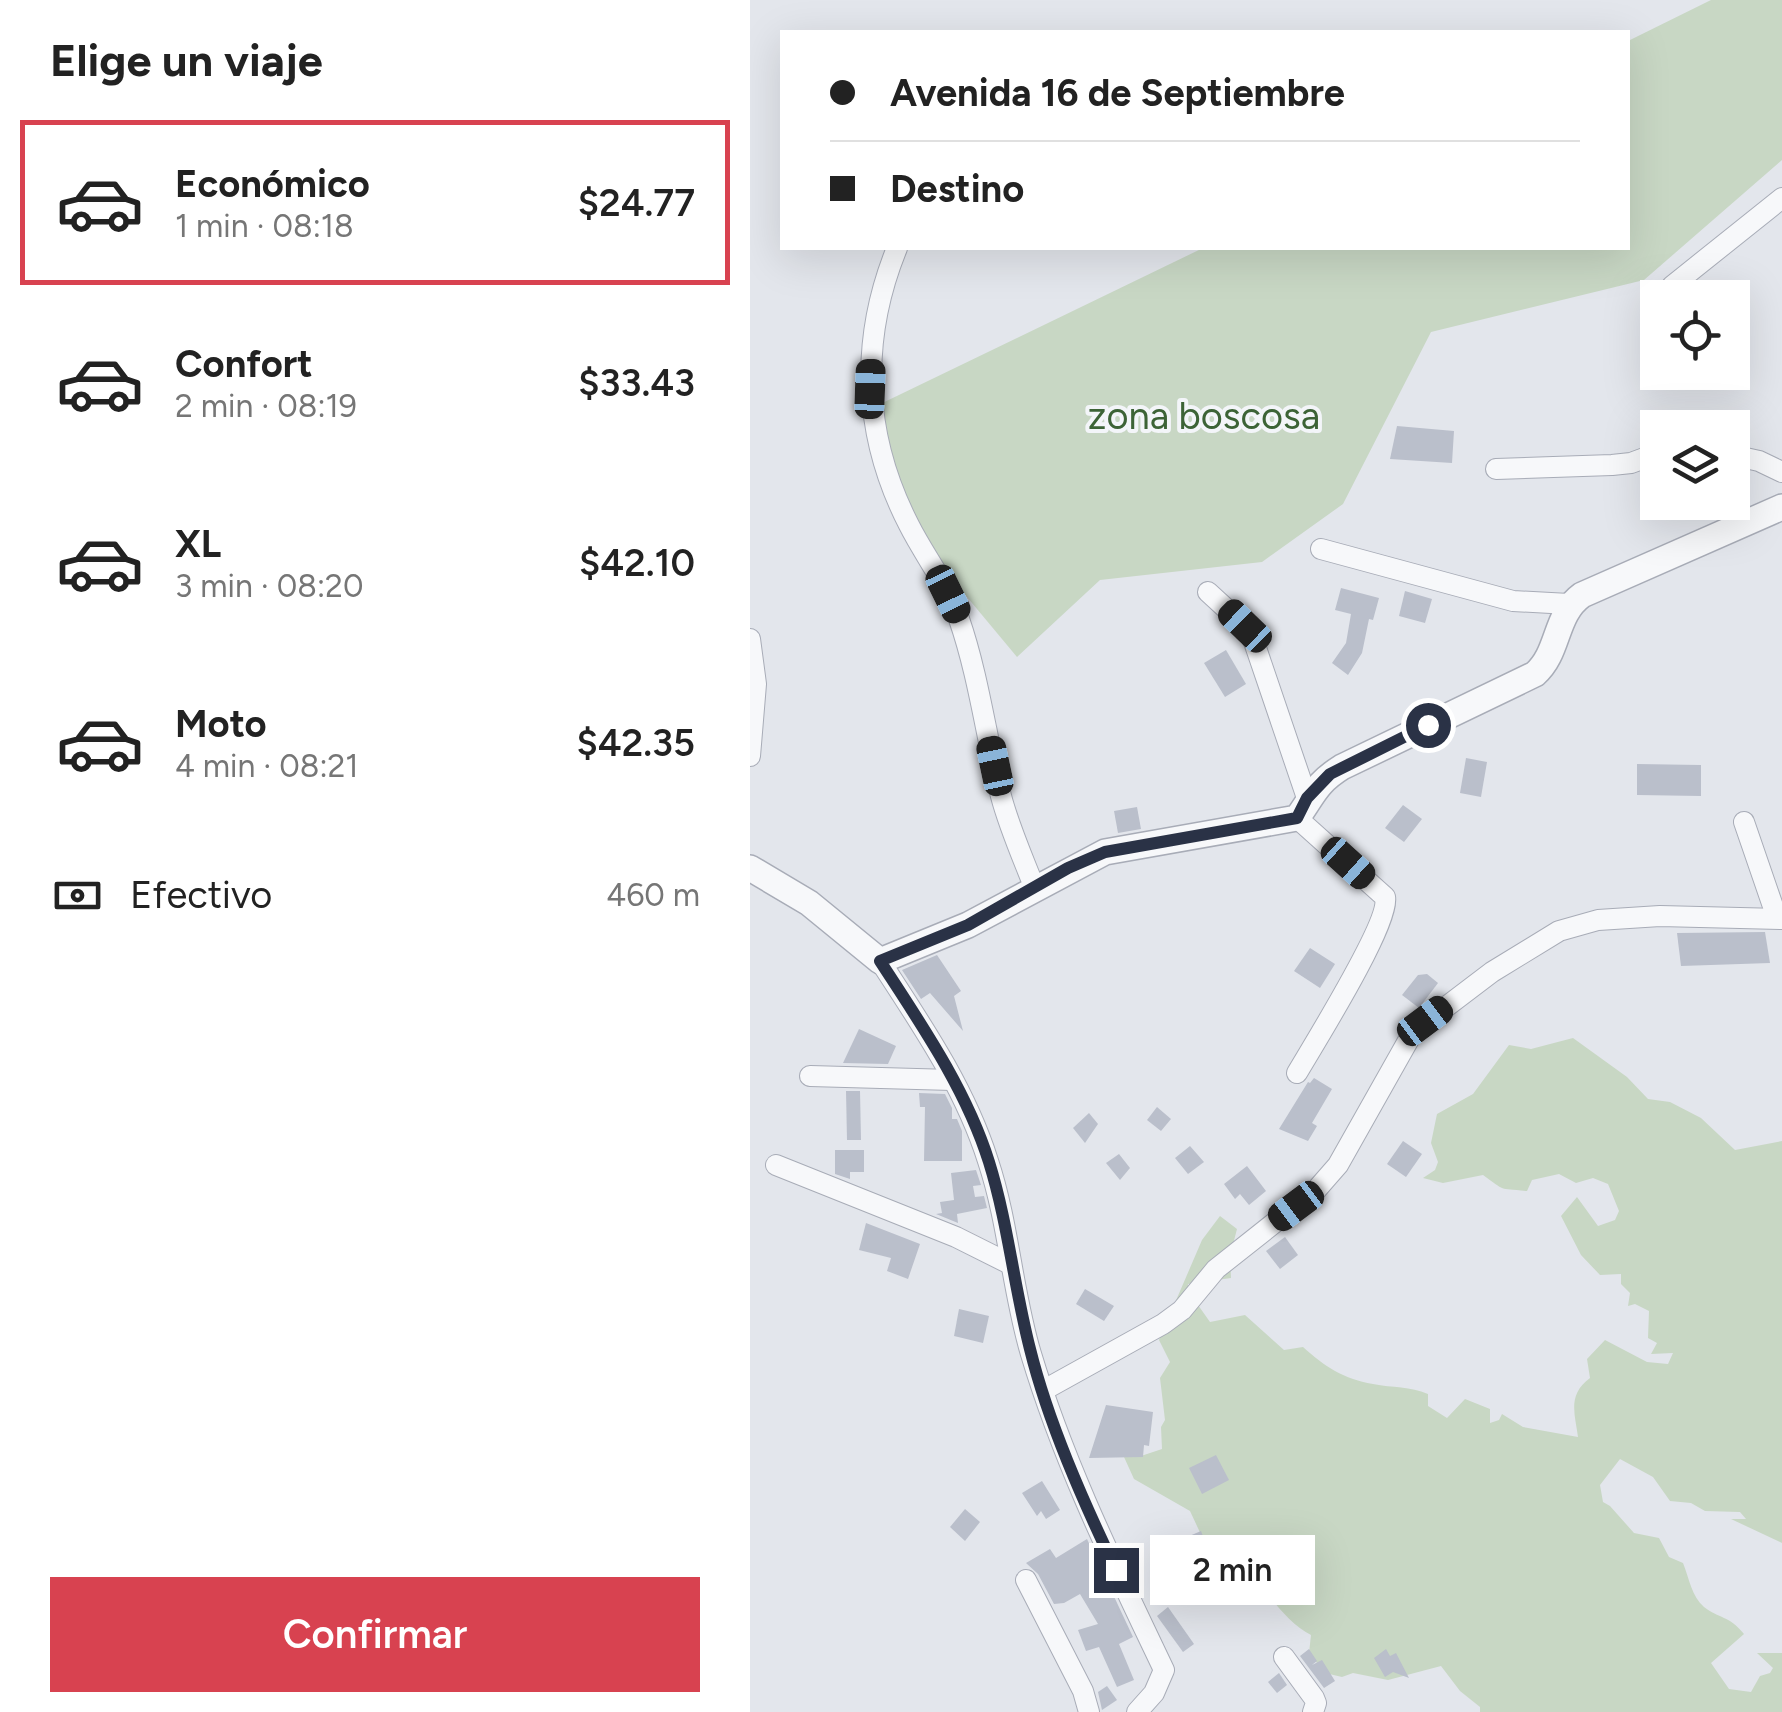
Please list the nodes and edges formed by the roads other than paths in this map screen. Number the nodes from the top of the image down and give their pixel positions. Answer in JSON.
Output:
{"nodes":[{"id":1,"x":1782,"y":198,"type":"edge"},
{"id":2,"x":896,"y":250,"type":"edge"},
{"id":3,"x":1680,"y":280,"type":"edge"},
{"id":4,"x":1750,"y":459,"type":"edge"},
{"id":5,"x":1640,"y":460,"type":"edge"},
{"id":6,"x":1496,"y":469,"type":"dead end"},
{"id":7,"x":1782,"y":472,"type":"edge"},
{"id":8,"x":1782,"y":507,"type":"edge"},
{"id":9,"x":1322,"y":549,"type":"dead end"},
{"id":10,"x":1208,"y":592,"type":"dead end"},
{"id":11,"x":1569,"y":604,"type":"junction"},
{"id":12,"x":750,"y":639,"type":"edge"},
{"id":13,"x":750,"y":756,"type":"edge"},
{"id":14,"x":1302,"y":808,"type":"junction"},
{"id":15,"x":1744,"y":822,"type":"dead end"},
{"id":16,"x":750,"y":868,"type":"edge"},
{"id":17,"x":1034,"y":889,"type":"junction"},
{"id":18,"x":1780,"y":918,"type":"edge"},
{"id":19,"x":880,"y":961,"type":"junction"},
{"id":20,"x":1297,"y":1073,"type":"dead end"},
{"id":21,"x":810,"y":1076,"type":"dead end"},
{"id":22,"x":952,"y":1080,"type":"junction"},
{"id":23,"x":776,"y":1165,"type":"dead end"},
{"id":24,"x":1010,"y":1264,"type":"junction"},
{"id":25,"x":1044,"y":1390,"type":"junction"},
{"id":26,"x":1026,"y":1580,"type":"dead end"},
{"id":27,"x":1284,"y":1657,"type":"dead end"},
{"id":28,"x":1089,"y":1712,"type":"edge"},
{"id":29,"x":1137,"y":1712,"type":"edge"},
{"id":30,"x":1313,"y":1712,"type":"edge"}],
"edges":[{"from":1,"to":3,"type":"street"},
{"from":2,"to":17,"type":"street"},
{"from":4,"to":7,"type":"street"},
{"from":5,"to":6,"type":"street"},
{"from":8,"to":11,"type":"street"},
{"from":9,"to":11,"type":"street"},
{"from":10,"to":14,"type":"street"},
{"from":11,"to":14,"type":"street"},
{"from":12,"to":13,"type":"street"},
{"from":14,"to":17,"type":"street"},
{"from":14,"to":20,"type":"street"},
{"from":15,"to":18,"type":"street"},
{"from":16,"to":19,"type":"street"},
{"from":17,"to":19,"type":"street"},
{"from":18,"to":25,"type":"street"},
{"from":19,"to":22,"type":"street"},
{"from":21,"to":22,"type":"street"},
{"from":22,"to":24,"type":"street"},
{"from":23,"to":24,"type":"street"},
{"from":24,"to":25,"type":"street"},
{"from":25,"to":29,"type":"street"},
{"from":26,"to":28,"type":"street"},
{"from":27,"to":30,"type":"street"}]}
